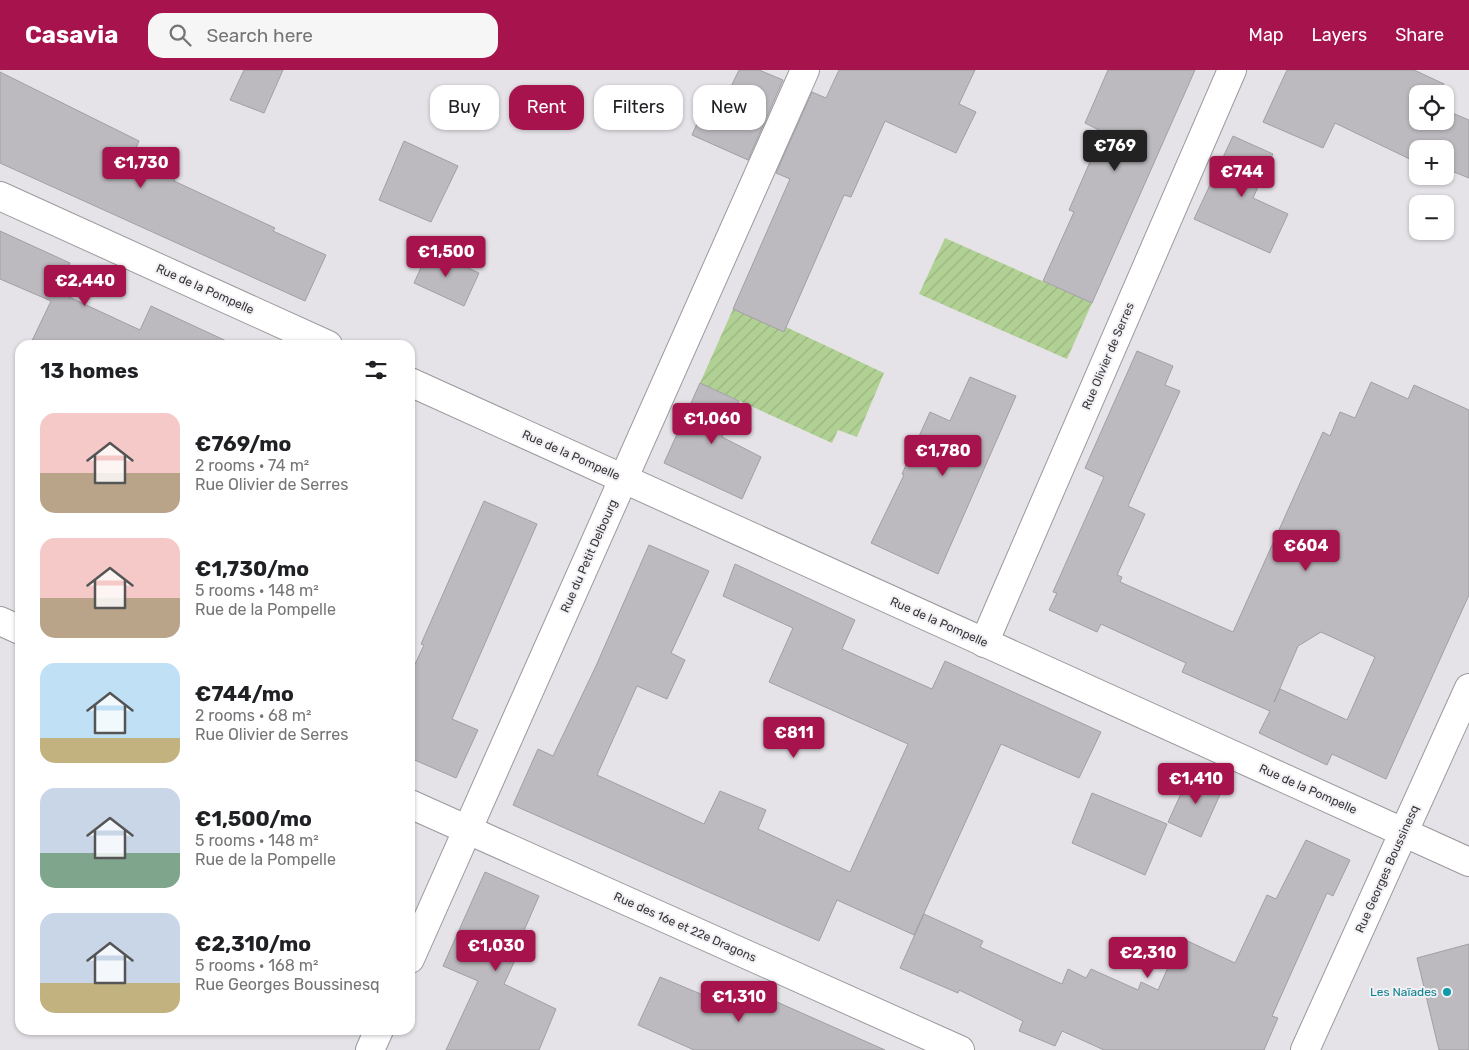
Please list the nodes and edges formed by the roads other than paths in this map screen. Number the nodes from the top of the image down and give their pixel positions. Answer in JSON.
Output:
{"nodes":[{"id":1,"x":805,"y":70,"type":"edge"},
{"id":2,"x":1232,"y":70,"type":"edge"},
{"id":3,"x":0,"y":196,"type":"edge"},
{"id":4,"x":317,"y":340,"type":"edge"},
{"id":5,"x":415,"y":384,"type":"edge"},
{"id":6,"x":624,"y":479,"type":"junction"},
{"id":7,"x":0,"y":621,"type":"edge"},
{"id":8,"x":15,"y":628,"type":"edge"},
{"id":9,"x":984,"y":643,"type":"junction"},
{"id":10,"x":1469,"y":688,"type":"edge"},
{"id":11,"x":415,"y":806,"type":"edge"},
{"id":12,"x":468,"y":830,"type":"junction"},
{"id":13,"x":1403,"y":833,"type":"junction"},
{"id":14,"x":1469,"y":862,"type":"edge"},
{"id":15,"x":415,"y":948,"type":"edge"},
{"id":16,"x":377,"y":1035,"type":"edge"},
{"id":17,"x":370,"y":1050,"type":"edge"},
{"id":18,"x":960,"y":1050,"type":"edge"},
{"id":19,"x":1304,"y":1050,"type":"edge"}],
"edges":[{"from":1,"to":6,"type":"street","name":"Rue du Petit Delbourg"},
{"from":2,"to":9,"type":"street","name":"Rue Olivier de Serres"},
{"from":3,"to":4,"type":"street","name":"Rue de la Pompelle"},
{"from":5,"to":6,"type":"street","name":"Rue de la Pompelle"},
{"from":6,"to":9,"type":"street","name":"Rue de la Pompelle"},
{"from":6,"to":12,"type":"street","name":"Rue du Petit Delbourg"},
{"from":7,"to":8,"type":"street"},
{"from":9,"to":13,"type":"street","name":"Rue de la Pompelle"},
{"from":10,"to":13,"type":"street","name":"Rue Georges Boussinesq"},
{"from":11,"to":12,"type":"street","name":"Rue des 16e et 22e Dragons"},
{"from":12,"to":15,"type":"street","name":"Rue du Petit Delbourg"},
{"from":12,"to":18,"type":"street","name":"Rue des 16e et 22e Dragons"},
{"from":13,"to":14,"type":"street","name":"Rue de la Pompelle"},
{"from":13,"to":19,"type":"street","name":"Rue Georges Boussinesq"},
{"from":16,"to":17,"type":"street"}]}
